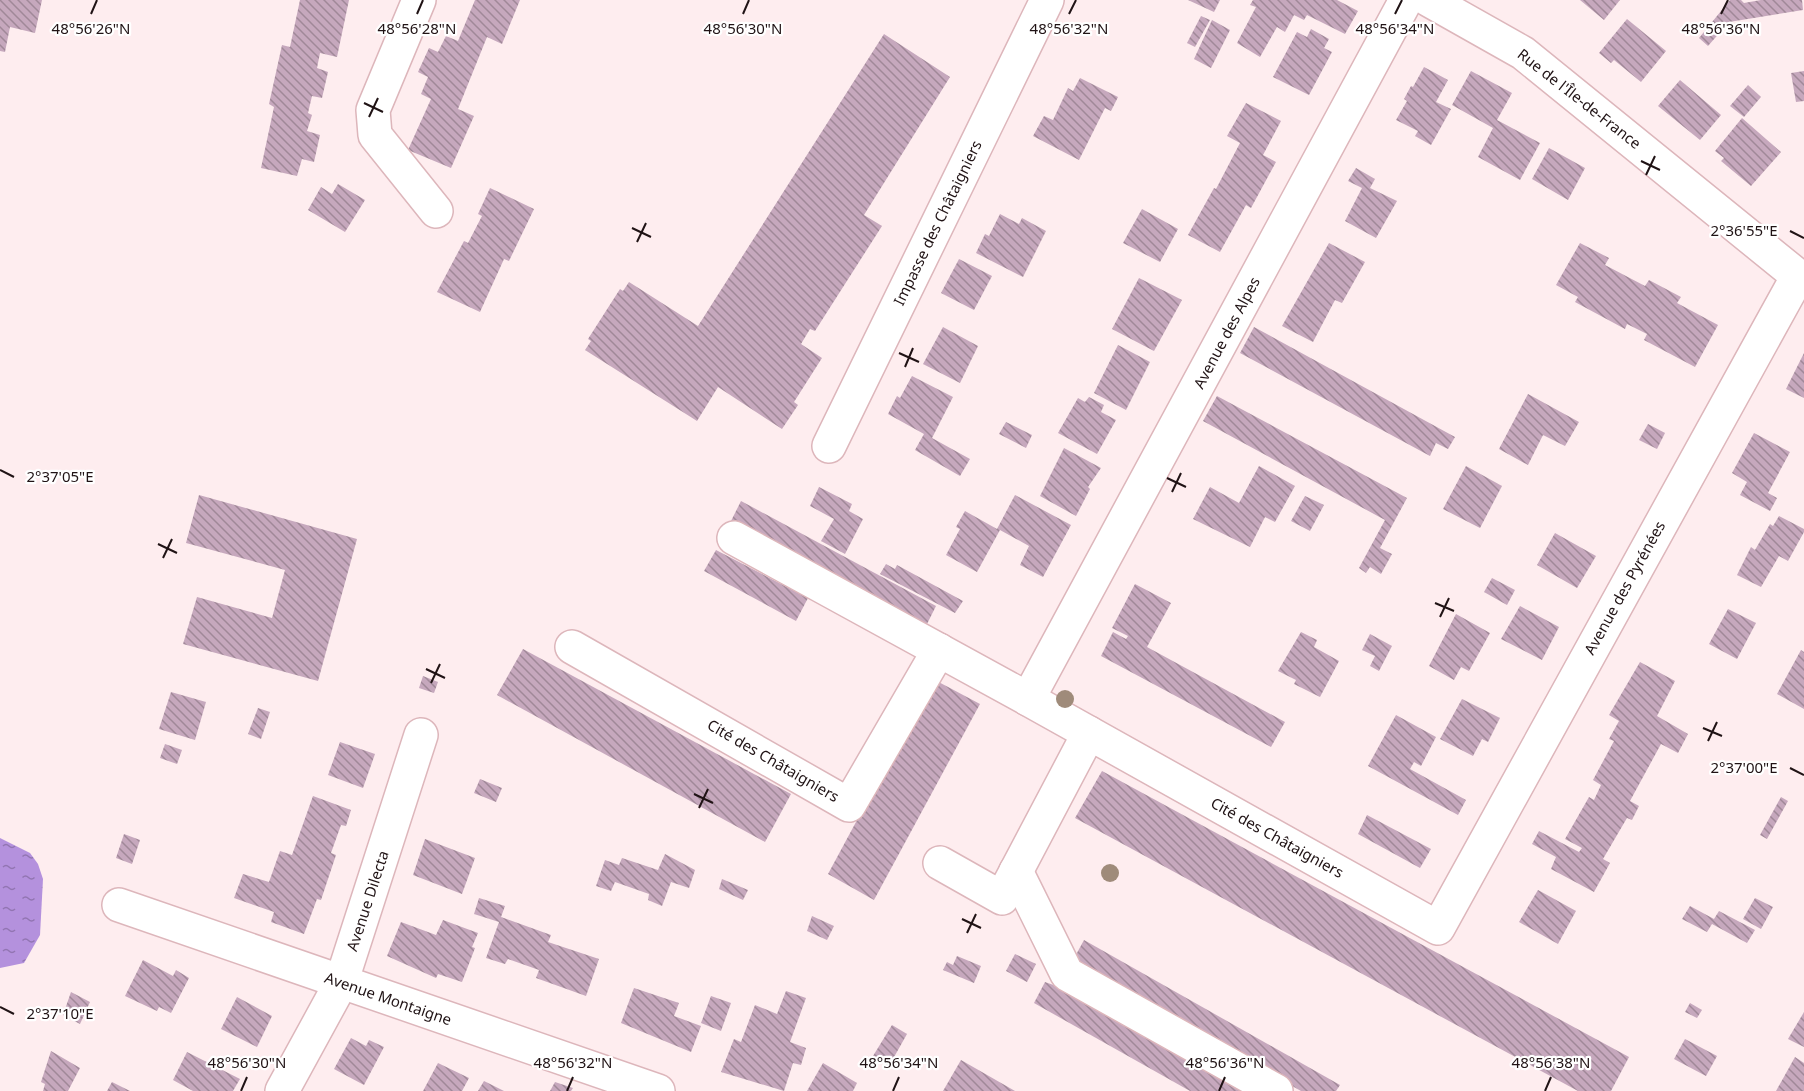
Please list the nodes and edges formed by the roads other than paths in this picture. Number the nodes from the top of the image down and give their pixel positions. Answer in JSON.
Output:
{"nodes":[{"id":1,"x":419,"y":0,"type":"edge"},
{"id":2,"x":1047,"y":0,"type":"edge"},
{"id":3,"x":1406,"y":0,"type":"edge"},
{"id":4,"x":1429,"y":0,"type":"edge"},
{"id":5,"x":436,"y":211,"type":"dead end"},
{"id":6,"x":1801,"y":278,"type":"edge"},
{"id":7,"x":829,"y":446,"type":"dead end"},
{"id":8,"x":734,"y":538,"type":"dead end"},
{"id":9,"x":572,"y":647,"type":"dead end"},
{"id":10,"x":939,"y":650,"type":"junction"},
{"id":11,"x":1028,"y":699,"type":"junction"},
{"id":12,"x":1089,"y":733,"type":"junction"},
{"id":13,"x":421,"y":735,"type":"dead end"},
{"id":14,"x":940,"y":863,"type":"dead end"},
{"id":15,"x":1016,"y":871,"type":"junction"},
{"id":16,"x":1453,"y":901,"type":"joint"},
{"id":17,"x":119,"y":905,"type":"dead end"},
{"id":18,"x":341,"y":983,"type":"junction"},
{"id":19,"x":282,"y":1091,"type":"edge"},
{"id":20,"x":658,"y":1091,"type":"edge"},
{"id":21,"x":1276,"y":1091,"type":"edge"}],
"edges":[{"from":1,"to":5,"type":"street"},
{"from":2,"to":7,"type":"street","name":"Impasse des Châtaigniers"},
{"from":3,"to":11,"type":"street","name":"Avenue des Alpes"},
{"from":4,"to":6,"type":"street","name":"Rue de l'Île-de-France"},
{"from":6,"to":16,"type":"street","name":"Avenue des Pyrénées"},
{"from":8,"to":10,"type":"street","name":"Cité des Châtaigniers"},
{"from":9,"to":10,"type":"street","name":"Cité des Châtaigniers"},
{"from":10,"to":11,"type":"street","name":"Cité des Châtaigniers"},
{"from":11,"to":12,"type":"street","name":"Cité des Châtaigniers"},
{"from":12,"to":15,"type":"street"},
{"from":12,"to":16,"type":"street","name":"Cité des Châtaigniers"},
{"from":13,"to":18,"type":"street","name":"Avenue Dilecta"},
{"from":14,"to":15,"type":"street"},
{"from":15,"to":21,"type":"street"},
{"from":17,"to":18,"type":"street","name":"Avenue Montaigne"},
{"from":18,"to":19,"type":"street","name":"Avenue Dilecta"},
{"from":18,"to":20,"type":"street","name":"Avenue Montaigne"}]}
